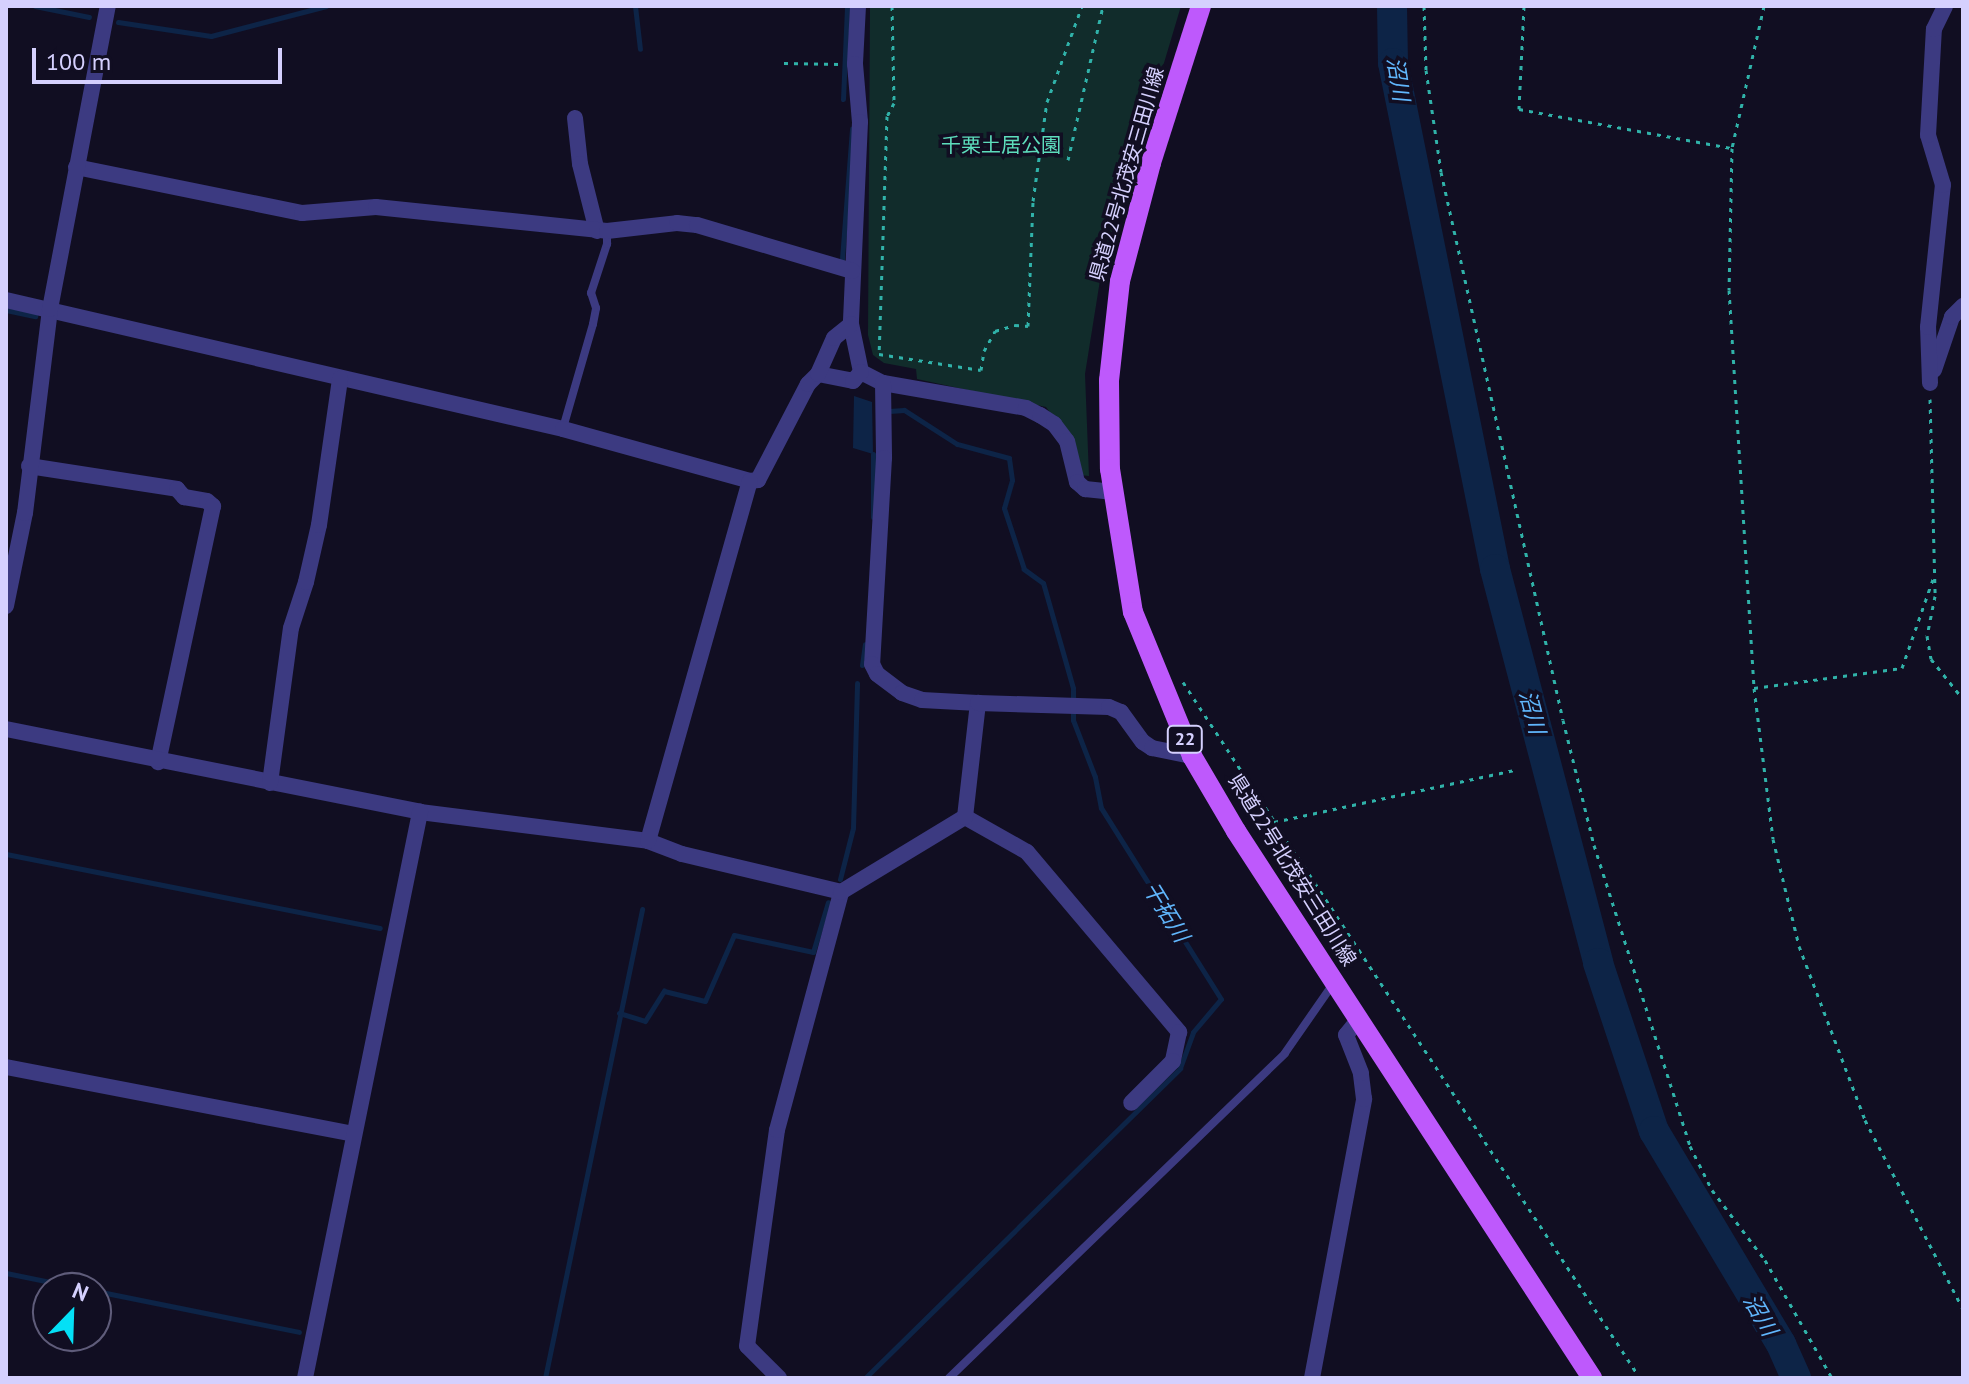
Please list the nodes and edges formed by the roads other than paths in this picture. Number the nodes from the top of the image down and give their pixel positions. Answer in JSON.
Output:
{"nodes":[{"id":1,"x":858,"y":6,"type":"edge"},
{"id":2,"x":1201,"y":6,"type":"edge"},
{"id":3,"x":1945,"y":6,"type":"edge"},
{"id":4,"x":103,"y":7,"type":"edge"},
{"id":5,"x":575,"y":118,"type":"dead end"},
{"id":6,"x":76,"y":167,"type":"junction"},
{"id":7,"x":602,"y":231,"type":"junction"},
{"id":8,"x":852,"y":271,"type":"junction"},
{"id":9,"x":6,"y":300,"type":"edge"},
{"id":10,"x":1963,"y":306,"type":"edge"},
{"id":11,"x":50,"y":309,"type":"junction"},
{"id":12,"x":851,"y":324,"type":"junction"},
{"id":13,"x":861,"y":372,"type":"junction"},
{"id":14,"x":818,"y":374,"type":"junction"},
{"id":15,"x":340,"y":379,"type":"junction"},
{"id":16,"x":883,"y":383,"type":"junction"},
{"id":17,"x":563,"y":429,"type":"junction"},
{"id":18,"x":29,"y":466,"type":"junction"},
{"id":19,"x":750,"y":481,"type":"junction"},
{"id":20,"x":1114,"y":492,"type":"junction"},
{"id":21,"x":6,"y":606,"type":"edge"},
{"id":22,"x":978,"y":703,"type":"junction"},
{"id":23,"x":6,"y":729,"type":"edge"},
{"id":24,"x":1192,"y":756,"type":"junction"},
{"id":25,"x":158,"y":762,"type":"junction"},
{"id":26,"x":270,"y":783,"type":"junction"},
{"id":27,"x":420,"y":812,"type":"junction"},
{"id":28,"x":965,"y":817,"type":"junction"},
{"id":29,"x":648,"y":841,"type":"junction"},
{"id":30,"x":841,"y":892,"type":"junction"},
{"id":31,"x":1334,"y":983,"type":"junction"},
{"id":32,"x":1359,"y":1019,"type":"junction"},
{"id":33,"x":6,"y":1067,"type":"edge"},
{"id":34,"x":1131,"y":1103,"type":"dead end"},
{"id":35,"x":353,"y":1134,"type":"junction"},
{"id":36,"x":305,"y":1378,"type":"edge"},
{"id":37,"x":779,"y":1378,"type":"edge"},
{"id":38,"x":949,"y":1378,"type":"edge"},
{"id":39,"x":1312,"y":1378,"type":"edge"},
{"id":40,"x":1592,"y":1378,"type":"edge"}],
"edges":[{"from":1,"to":8,"type":"street"},
{"from":2,"to":20,"type":"main road","name":"県道22号北茂安三田川線","number":"22"},
{"from":3,"to":10,"type":"street"},
{"from":4,"to":6,"type":"street"},
{"from":5,"to":7,"type":"street"},
{"from":6,"to":7,"type":"street"},
{"from":6,"to":11,"type":"street"},
{"from":7,"to":8,"type":"street"},
{"from":7,"to":17,"type":"lane"},
{"from":8,"to":12,"type":"street"},
{"from":9,"to":11,"type":"street"},
{"from":11,"to":15,"type":"street"},
{"from":11,"to":18,"type":"street"},
{"from":12,"to":13,"type":"street"},
{"from":12,"to":14,"type":"street"},
{"from":13,"to":14,"type":"street"},
{"from":13,"to":16,"type":"street"},
{"from":14,"to":19,"type":"street"},
{"from":15,"to":17,"type":"street"},
{"from":15,"to":26,"type":"street"},
{"from":16,"to":20,"type":"street"},
{"from":16,"to":22,"type":"street"},
{"from":17,"to":19,"type":"street"},
{"from":18,"to":21,"type":"street"},
{"from":18,"to":25,"type":"street"},
{"from":19,"to":29,"type":"street"},
{"from":20,"to":24,"type":"main road","name":"県道22号北茂安三田川線","number":"22"},
{"from":22,"to":24,"type":"street"},
{"from":22,"to":28,"type":"street"},
{"from":23,"to":25,"type":"street"},
{"from":24,"to":31,"type":"main road","name":"県道22号北茂安三田川線","number":"22"},
{"from":25,"to":26,"type":"street"},
{"from":26,"to":27,"type":"street"},
{"from":27,"to":29,"type":"street"},
{"from":27,"to":35,"type":"street"},
{"from":28,"to":30,"type":"street"},
{"from":28,"to":34,"type":"street"},
{"from":29,"to":30,"type":"street"},
{"from":30,"to":37,"type":"street"},
{"from":31,"to":32,"type":"main road","name":"県道22号北茂安三田川線","number":"22"},
{"from":31,"to":38,"type":"lane"},
{"from":32,"to":39,"type":"street"},
{"from":32,"to":40,"type":"main road","name":"県道22号北茂安三田川線","number":"22"},
{"from":33,"to":35,"type":"street"},
{"from":35,"to":36,"type":"street"}]}
